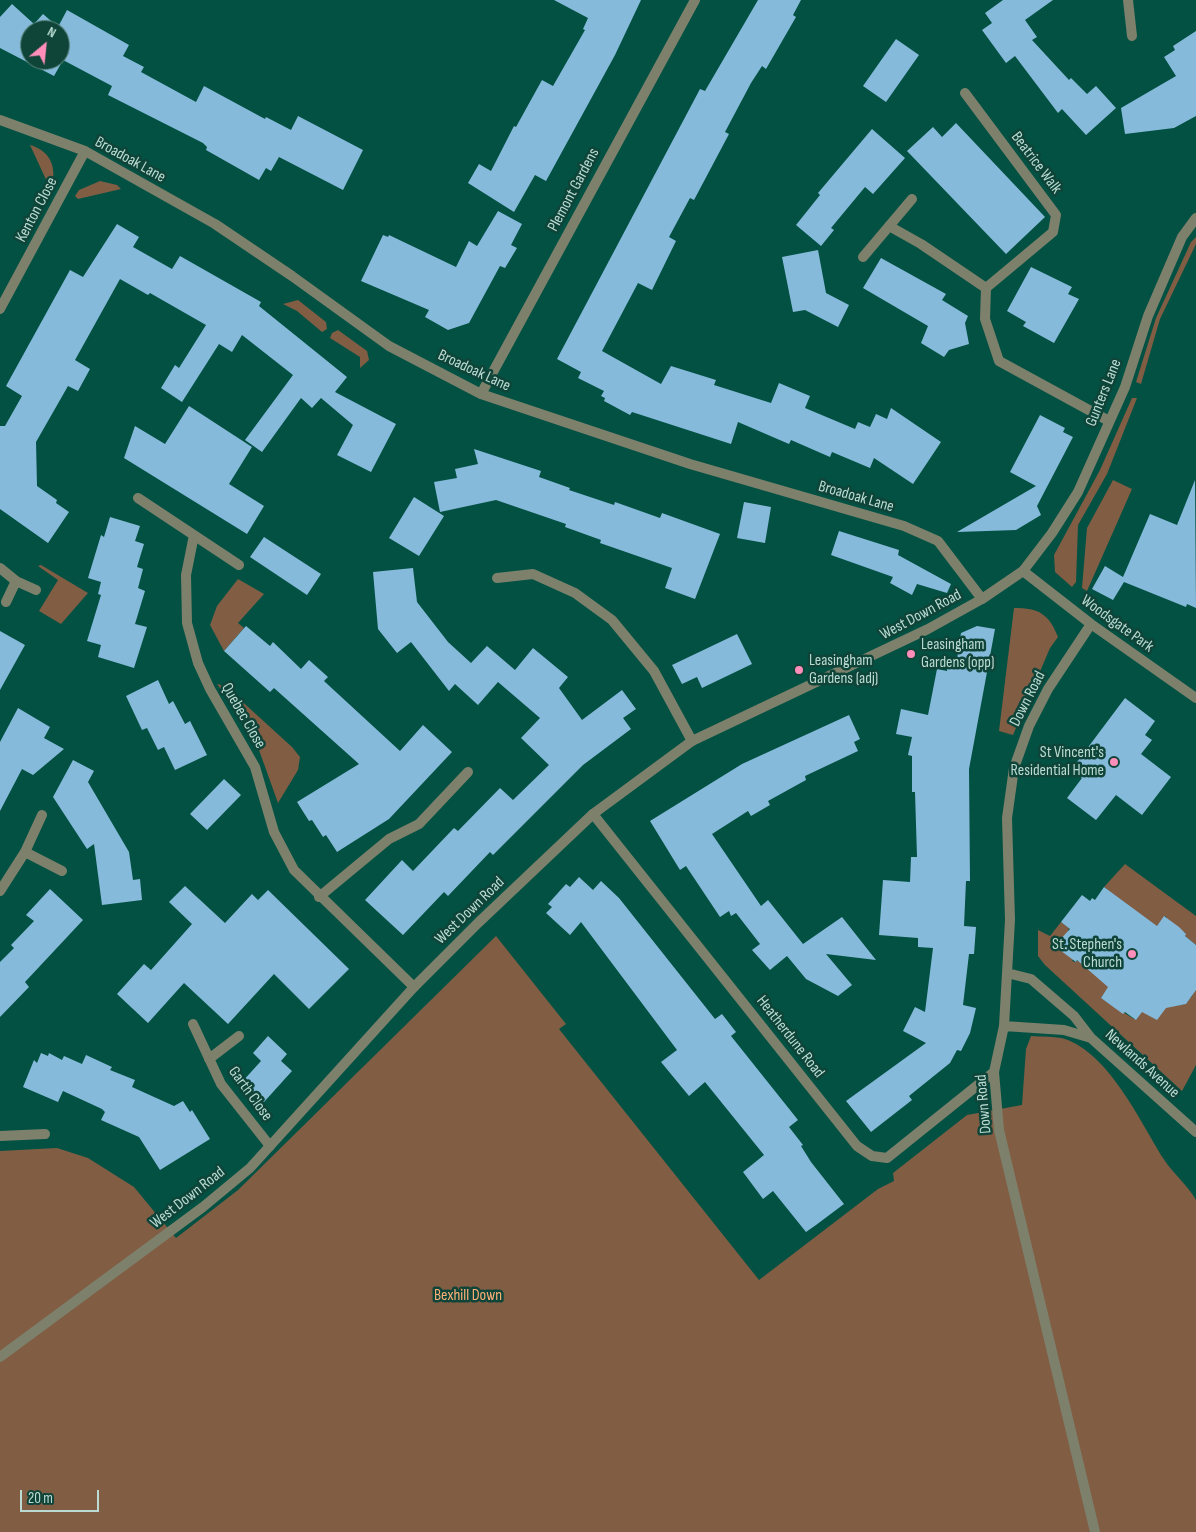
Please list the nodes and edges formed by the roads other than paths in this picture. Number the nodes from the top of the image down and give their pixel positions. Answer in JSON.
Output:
{"nodes":[{"id":1,"x":694,"y":0,"type":"edge"},
{"id":2,"x":1128,"y":0,"type":"edge"},
{"id":3,"x":1132,"y":36,"type":"dead end"},
{"id":4,"x":965,"y":93,"type":"dead end"},
{"id":5,"x":0,"y":120,"type":"edge"},
{"id":6,"x":85,"y":151,"type":"junction"},
{"id":7,"x":912,"y":198,"type":"dead end"},
{"id":8,"x":1196,"y":218,"type":"edge"},
{"id":9,"x":888,"y":226,"type":"junction"},
{"id":10,"x":863,"y":257,"type":"dead end"},
{"id":11,"x":986,"y":288,"type":"junction"},
{"id":12,"x":0,"y":309,"type":"edge"},
{"id":13,"x":481,"y":394,"type":"junction"},
{"id":14,"x":1109,"y":422,"type":"junction"},
{"id":15,"x":138,"y":498,"type":"dead end"},
{"id":16,"x":194,"y":535,"type":"junction"},
{"id":17,"x":239,"y":565,"type":"dead end"},
{"id":18,"x":0,"y":568,"type":"edge"},
{"id":19,"x":1023,"y":571,"type":"junction"},
{"id":20,"x":497,"y":578,"type":"dead end"},
{"id":21,"x":16,"y":581,"type":"junction"},
{"id":22,"x":36,"y":590,"type":"dead end"},
{"id":23,"x":982,"y":599,"type":"junction"},
{"id":24,"x":6,"y":602,"type":"dead end"},
{"id":25,"x":1091,"y":624,"type":"junction"},
{"id":26,"x":1196,"y":698,"type":"edge"},
{"id":27,"x":692,"y":741,"type":"junction"},
{"id":28,"x":468,"y":772,"type":"dead end"},
{"id":29,"x":593,"y":814,"type":"junction"},
{"id":30,"x":42,"y":815,"type":"dead end"},
{"id":31,"x":25,"y":852,"type":"junction"},
{"id":32,"x":62,"y":870,"type":"dead end"},
{"id":33,"x":0,"y":891,"type":"edge"},
{"id":34,"x":319,"y":897,"type":"junction"},
{"id":35,"x":1007,"y":973,"type":"junction"},
{"id":36,"x":414,"y":988,"type":"junction"},
{"id":37,"x":193,"y":1024,"type":"dead end"},
{"id":38,"x":1004,"y":1026,"type":"junction"},
{"id":39,"x":239,"y":1036,"type":"dead end"},
{"id":40,"x":1091,"y":1038,"type":"junction"},
{"id":41,"x":209,"y":1059,"type":"junction"},
{"id":42,"x":994,"y":1072,"type":"junction"},
{"id":43,"x":1196,"y":1132,"type":"edge"},
{"id":44,"x":45,"y":1134,"type":"dead end"},
{"id":45,"x":0,"y":1136,"type":"edge"},
{"id":46,"x":270,"y":1146,"type":"junction"},
{"id":47,"x":0,"y":1357,"type":"edge"},
{"id":48,"x":1095,"y":1532,"type":"edge"}],
"edges":[{"from":1,"to":13,"type":"street","name":"Plemont Gardens"},
{"from":2,"to":3,"type":"street"},
{"from":4,"to":11,"type":"street","name":"Beatrice Walk"},
{"from":5,"to":6,"type":"street","name":"Broadoak Lane"},
{"from":6,"to":12,"type":"street","name":"Kenton Close"},
{"from":6,"to":13,"type":"street","name":"Broadoak Lane"},
{"from":7,"to":9,"type":"street"},
{"from":8,"to":14,"type":"street","name":"Gunters Lane"},
{"from":9,"to":10,"type":"street"},
{"from":9,"to":11,"type":"street"},
{"from":11,"to":14,"type":"street"},
{"from":13,"to":23,"type":"street","name":"Broadoak Lane"},
{"from":14,"to":19,"type":"street","name":"Gunters Lane"},
{"from":15,"to":16,"type":"street"},
{"from":16,"to":17,"type":"street"},
{"from":16,"to":34,"type":"street","name":"Quebec Close"},
{"from":18,"to":21,"type":"street"},
{"from":19,"to":23,"type":"street","name":"West Down Road"},
{"from":19,"to":25,"type":"street","name":"Woodsgate Park"},
{"from":20,"to":27,"type":"street"},
{"from":21,"to":22,"type":"street"},
{"from":21,"to":24,"type":"street"},
{"from":23,"to":27,"type":"street","name":"West Down Road"},
{"from":25,"to":26,"type":"street","name":"Woodsgate Park"},
{"from":25,"to":35,"type":"street","name":"Down Road"},
{"from":27,"to":29,"type":"street","name":"West Down Road"},
{"from":28,"to":34,"type":"street"},
{"from":29,"to":36,"type":"street","name":"West Down Road"},
{"from":29,"to":42,"type":"street","name":"Heatherdune Road"},
{"from":30,"to":31,"type":"street"},
{"from":31,"to":32,"type":"street"},
{"from":31,"to":33,"type":"street"},
{"from":34,"to":36,"type":"street","name":"Quebec Close"},
{"from":35,"to":38,"type":"street","name":"Down Road"},
{"from":35,"to":40,"type":"street","name":"Newlands Avenue"},
{"from":36,"to":46,"type":"street","name":"West Down Road"},
{"from":37,"to":41,"type":"street","name":"Garth Close"},
{"from":38,"to":40,"type":"street","name":"Newlands Avenue"},
{"from":38,"to":42,"type":"street","name":"Down Road"},
{"from":39,"to":41,"type":"street","name":"Garth Close"},
{"from":40,"to":43,"type":"street","name":"Newlands Avenue"},
{"from":41,"to":46,"type":"street","name":"Garth Close"},
{"from":42,"to":48,"type":"street","name":"Down Road"},
{"from":44,"to":45,"type":"street"},
{"from":46,"to":47,"type":"street","name":"West Down Road"}]}
